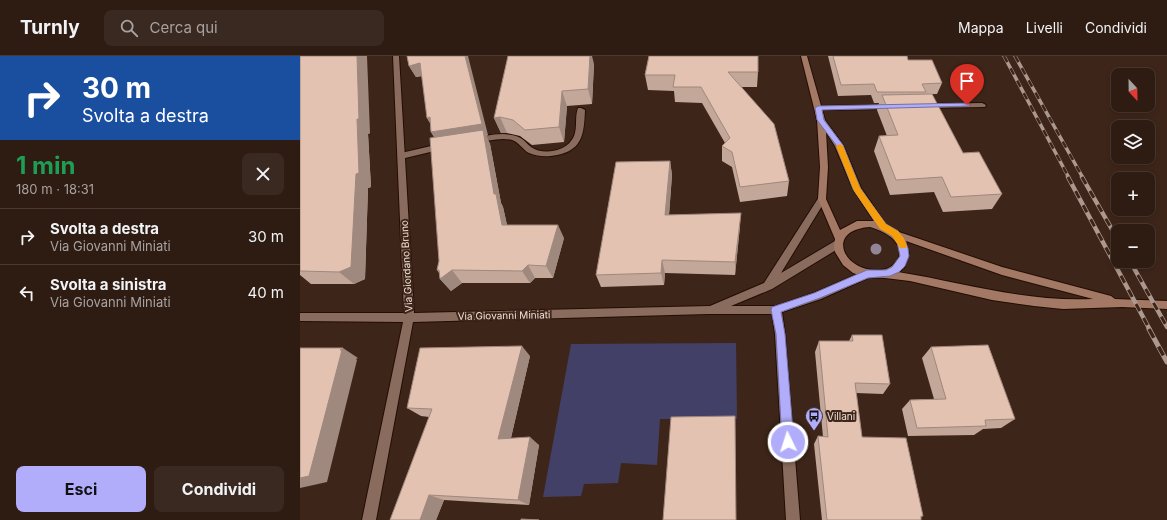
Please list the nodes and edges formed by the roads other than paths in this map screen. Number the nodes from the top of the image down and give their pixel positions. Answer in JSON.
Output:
{"nodes":[{"id":1,"x":396,"y":56,"type":"edge"},
{"id":2,"x":804,"y":56,"type":"edge"},
{"id":3,"x":982,"y":105,"type":"dead end"},
{"id":4,"x":896,"y":106,"type":"edge"},
{"id":5,"x":920,"y":106,"type":"edge"},
{"id":6,"x":818,"y":108,"type":"junction"},
{"id":7,"x":581,"y":110,"type":"dead end"},
{"id":8,"x":821,"y":120,"type":"junction"},
{"id":9,"x":465,"y":142,"type":"edge"},
{"id":10,"x":451,"y":144,"type":"edge"},
{"id":11,"x":401,"y":156,"type":"junction"},
{"id":12,"x":822,"y":199,"type":"junction"},
{"id":13,"x":883,"y":227,"type":"junction"},
{"id":14,"x":895,"y":234,"type":"junction"},
{"id":15,"x":839,"y":241,"type":"junction"},
{"id":16,"x":867,"y":274,"type":"junction"},
{"id":17,"x":887,"y":274,"type":"junction"},
{"id":18,"x":768,"y":286,"type":"junction"},
{"id":19,"x":1123,"y":303,"type":"junction"},
{"id":20,"x":1167,"y":305,"type":"edge"},
{"id":21,"x":708,"y":310,"type":"junction"},
{"id":22,"x":776,"y":310,"type":"junction"},
{"id":23,"x":300,"y":317,"type":"edge"},
{"id":24,"x":409,"y":318,"type":"junction"},
{"id":25,"x":369,"y":520,"type":"edge"},
{"id":26,"x":794,"y":520,"type":"edge"}],
"edges":[{"from":1,"to":11,"type":"street","name":"Via Giordano Bruno"},
{"from":2,"to":6,"type":"main road"},
{"from":3,"to":5,"type":"street"},
{"from":4,"to":6,"type":"street"},
{"from":6,"to":8,"type":"main road"},
{"from":7,"to":9,"type":"street"},
{"from":8,"to":12,"type":"main road"},
{"from":8,"to":13,"type":"main road"},
{"from":10,"to":11,"type":"street"},
{"from":11,"to":24,"type":"street","name":"Via Giordano Bruno"},
{"from":12,"to":15,"type":"main road"},
{"from":12,"to":18,"type":"street"},
{"from":13,"to":14,"type":"main road","name":"Via Giovanni Miniati"},
{"from":13,"to":15,"type":"main road","name":"Via Giovanni Miniati"},
{"from":14,"to":17,"type":"main road"},
{"from":14,"to":19,"type":"main road","name":"Via Giovanni Miniati"},
{"from":15,"to":16,"type":"main road","name":"Via Giovanni Miniati"},
{"from":15,"to":18,"type":"street","name":"Via Giovanni Miniati"},
{"from":16,"to":17,"type":"main road","name":"Via Giovanni Miniati"},
{"from":16,"to":22,"type":"street","name":"Via Giovanni Miniati"},
{"from":17,"to":19,"type":"main road","name":"Via Giovanni Miniati"},
{"from":18,"to":21,"type":"street","name":"Via Giovanni Miniati"},
{"from":19,"to":20,"type":"main road"},
{"from":21,"to":22,"type":"street","name":"Via Giovanni Miniati"},
{"from":21,"to":24,"type":"street","name":"Via Giovanni Miniati"},
{"from":22,"to":26,"type":"street"},
{"from":23,"to":24,"type":"street","name":"Via Giovanni Miniati"},
{"from":24,"to":25,"type":"street","name":"Via Giordano Bruno"}]}
